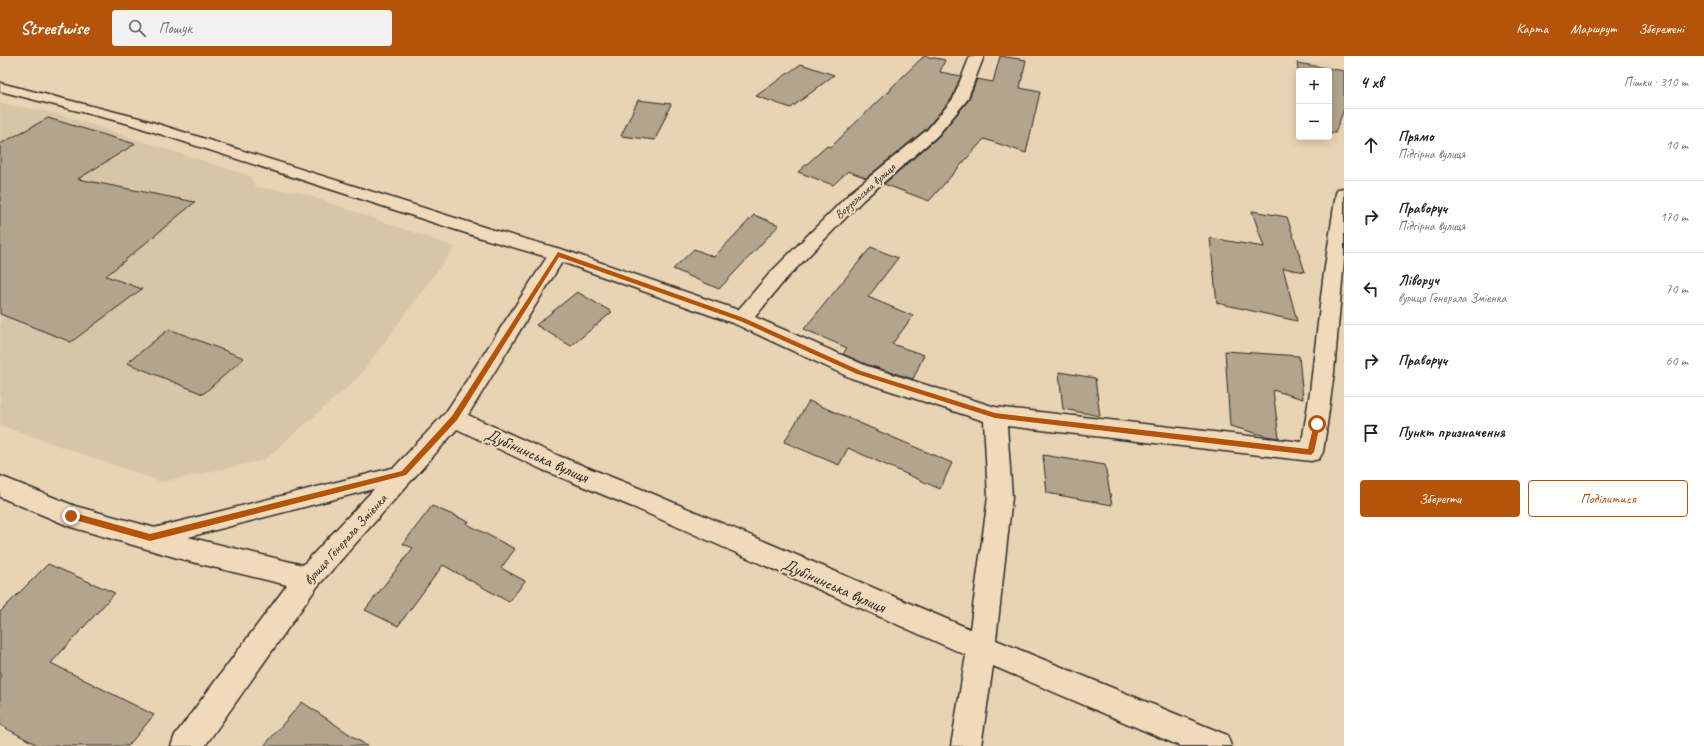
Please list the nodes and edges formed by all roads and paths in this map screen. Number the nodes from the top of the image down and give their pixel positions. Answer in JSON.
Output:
{"nodes":[{"id":1,"x":977,"y":56,"type":"edge"},
{"id":2,"x":0,"y":87,"type":"edge"},
{"id":3,"x":1344,"y":193,"type":"edge"},
{"id":4,"x":558,"y":254,"type":"junction"},
{"id":5,"x":742,"y":319,"type":"junction"},
{"id":6,"x":995,"y":416,"type":"junction"},
{"id":7,"x":454,"y":418,"type":"junction"},
{"id":8,"x":404,"y":473,"type":"junction"},
{"id":9,"x":0,"y":486,"type":"edge"},
{"id":10,"x":150,"y":538,"type":"junction"},
{"id":11,"x":308,"y":578,"type":"junction"},
{"id":12,"x":981,"y":648,"type":"junction"},
{"id":13,"x":186,"y":746,"type":"edge"},
{"id":14,"x":966,"y":746,"type":"edge"},
{"id":15,"x":1216,"y":746,"type":"edge"}],
"edges":[{"from":1,"to":5,"type":"street","name":"Ворзельська вулиця"},
{"from":2,"to":4,"type":"street"},
{"from":3,"to":6,"type":"street"},
{"from":4,"to":5,"type":"street"},
{"from":4,"to":7,"type":"street","name":"вулиця Генерала Змієнка"},
{"from":5,"to":6,"type":"street"},
{"from":6,"to":12,"type":"street"},
{"from":7,"to":8,"type":"street","name":"вулиця Генерала Змієнка"},
{"from":7,"to":12,"type":"street","name":"Дубінинська вулиця"},
{"from":8,"to":10,"type":"lane"},
{"from":8,"to":11,"type":"street","name":"вулиця Генерала Змієнка"},
{"from":9,"to":10,"type":"street"},
{"from":10,"to":11,"type":"street"},
{"from":11,"to":13,"type":"street","name":"вулиця Генерала Змієнка"},
{"from":12,"to":14,"type":"street"},
{"from":12,"to":15,"type":"street","name":"Дубінинська вулиця"}]}
